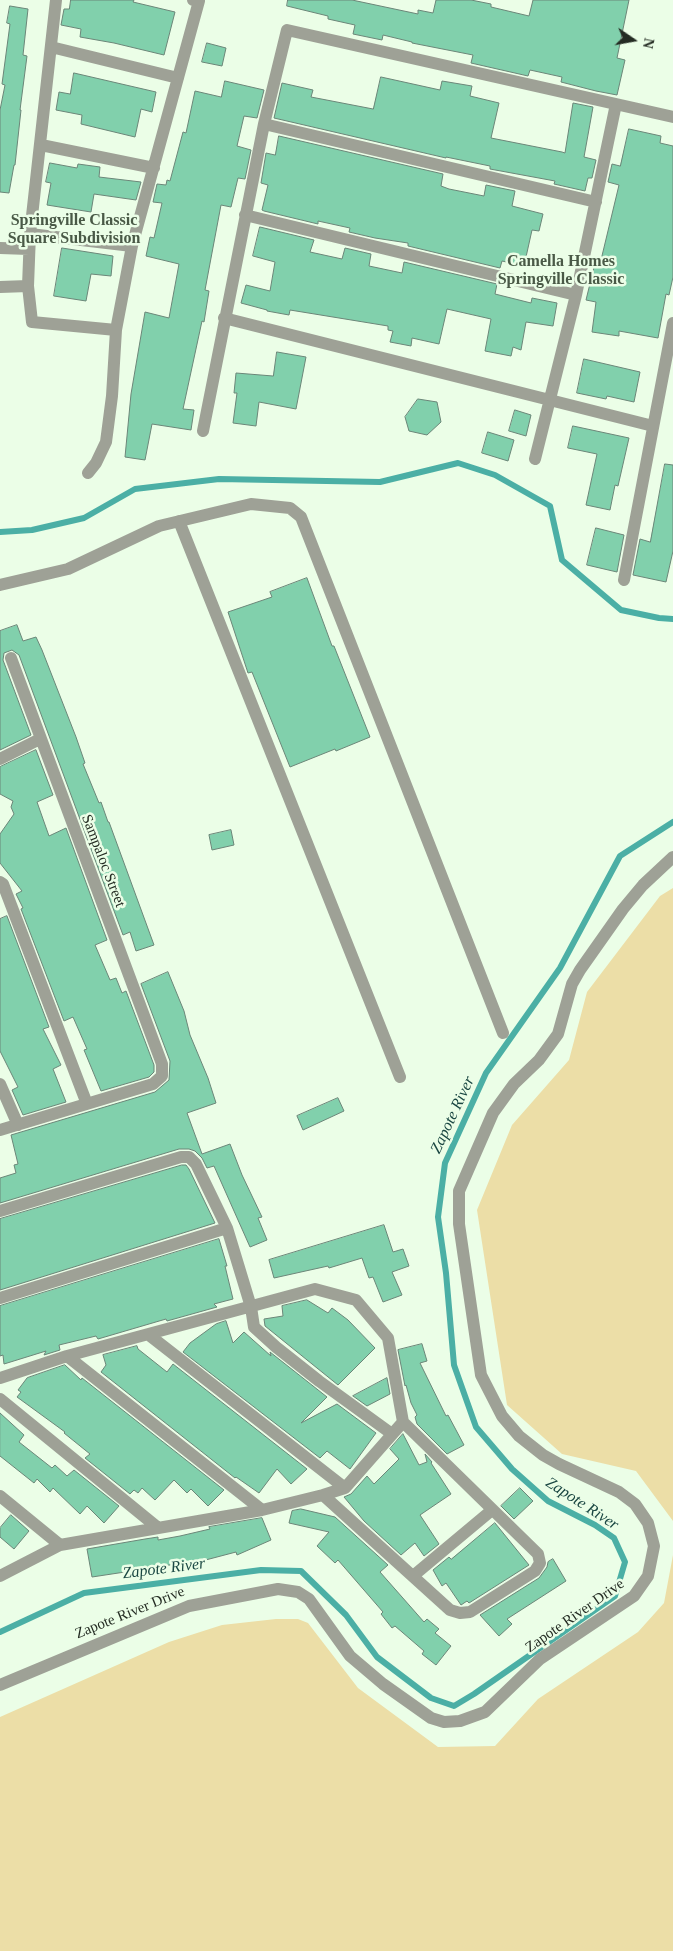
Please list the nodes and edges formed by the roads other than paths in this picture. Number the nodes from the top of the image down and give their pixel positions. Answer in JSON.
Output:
{"nodes":[{"id":1,"x":56,"y":0,"type":"edge"},
{"id":2,"x":193,"y":0,"type":"edge"},
{"id":3,"x":51,"y":47,"type":"junction"},
{"id":4,"x":178,"y":78,"type":"junction"},
{"id":5,"x":616,"y":104,"type":"junction"},
{"id":6,"x":673,"y":117,"type":"edge"},
{"id":7,"x":264,"y":124,"type":"junction"},
{"id":8,"x":41,"y":145,"type":"junction"},
{"id":9,"x":154,"y":168,"type":"junction"},
{"id":10,"x":596,"y":202,"type":"junction"},
{"id":11,"x":245,"y":216,"type":"junction"},
{"id":12,"x":30,"y":234,"type":"junction"},
{"id":13,"x":132,"y":246,"type":"junction"},
{"id":14,"x":0,"y":248,"type":"edge"},
{"id":15,"x":30,"y":249,"type":"junction"},
{"id":16,"x":28,"y":286,"type":"junction"},
{"id":17,"x":0,"y":288,"type":"edge"},
{"id":18,"x":576,"y":295,"type":"junction"},
{"id":19,"x":224,"y":318,"type":"junction"},
{"id":20,"x":673,"y":323,"type":"edge"},
{"id":21,"x":116,"y":330,"type":"junction"},
{"id":22,"x":550,"y":400,"type":"junction"},
{"id":23,"x":653,"y":426,"type":"junction"},
{"id":24,"x":203,"y":431,"type":"dead end"},
{"id":25,"x":535,"y":459,"type":"dead end"},
{"id":26,"x":88,"y":473,"type":"dead end"},
{"id":27,"x":180,"y":521,"type":"junction"},
{"id":28,"x":624,"y":580,"type":"dead end"},
{"id":29,"x":0,"y":585,"type":"edge"},
{"id":30,"x":11,"y":658,"type":"dead end"},
{"id":31,"x":40,"y":739,"type":"junction"},
{"id":32,"x":0,"y":759,"type":"edge"},
{"id":33,"x":673,"y":857,"type":"edge"},
{"id":34,"x":0,"y":882,"type":"edge"},
{"id":35,"x":503,"y":1033,"type":"dead end"},
{"id":36,"x":400,"y":1077,"type":"dead end"},
{"id":37,"x":0,"y":1084,"type":"edge"},
{"id":38,"x":87,"y":1104,"type":"junction"},
{"id":39,"x":18,"y":1124,"type":"junction"},
{"id":40,"x":0,"y":1130,"type":"edge"},
{"id":41,"x":0,"y":1211,"type":"edge"},
{"id":42,"x":227,"y":1228,"type":"junction"},
{"id":43,"x":0,"y":1298,"type":"edge"},
{"id":44,"x":251,"y":1307,"type":"junction"},
{"id":45,"x":149,"y":1335,"type":"junction"},
{"id":46,"x":67,"y":1356,"type":"junction"},
{"id":47,"x":0,"y":1378,"type":"edge"},
{"id":48,"x":0,"y":1399,"type":"edge"},
{"id":49,"x":403,"y":1422,"type":"junction"},
{"id":50,"x":392,"y":1434,"type":"junction"},
{"id":51,"x":345,"y":1488,"type":"junction"},
{"id":52,"x":0,"y":1496,"type":"edge"},
{"id":53,"x":323,"y":1496,"type":"junction"},
{"id":54,"x":262,"y":1510,"type":"junction"},
{"id":55,"x":492,"y":1510,"type":"junction"},
{"id":56,"x":157,"y":1528,"type":"junction"},
{"id":57,"x":60,"y":1545,"type":"junction"},
{"id":58,"x":0,"y":1576,"type":"edge"},
{"id":59,"x":413,"y":1576,"type":"junction"},
{"id":60,"x":0,"y":1685,"type":"edge"}],
"edges":[{"from":1,"to":3,"type":"street"},
{"from":2,"to":4,"type":"street"},
{"from":3,"to":4,"type":"street"},
{"from":3,"to":8,"type":"street"},
{"from":4,"to":9,"type":"street"},
{"from":5,"to":6,"type":"street"},
{"from":5,"to":7,"type":"street"},
{"from":5,"to":10,"type":"street"},
{"from":7,"to":10,"type":"street"},
{"from":7,"to":11,"type":"street"},
{"from":8,"to":9,"type":"street"},
{"from":8,"to":12,"type":"street"},
{"from":9,"to":13,"type":"street"},
{"from":10,"to":18,"type":"street"},
{"from":11,"to":18,"type":"street"},
{"from":11,"to":19,"type":"street"},
{"from":12,"to":13,"type":"street"},
{"from":12,"to":15,"type":"street"},
{"from":13,"to":21,"type":"street"},
{"from":14,"to":15,"type":"street"},
{"from":15,"to":16,"type":"street"},
{"from":16,"to":17,"type":"street"},
{"from":16,"to":21,"type":"street"},
{"from":18,"to":22,"type":"street"},
{"from":19,"to":22,"type":"street"},
{"from":19,"to":24,"type":"street"},
{"from":20,"to":23,"type":"street"},
{"from":21,"to":26,"type":"street"},
{"from":22,"to":23,"type":"street"},
{"from":22,"to":25,"type":"street"},
{"from":23,"to":28,"type":"street"},
{"from":27,"to":29,"type":"street"},
{"from":27,"to":35,"type":"street"},
{"from":27,"to":36,"type":"street"},
{"from":30,"to":31,"type":"street","name":"Sampaloc Street"},
{"from":31,"to":32,"type":"street"},
{"from":31,"to":38,"type":"street","name":"Sampaloc Street"},
{"from":33,"to":60,"type":"street","name":"Zapote River Drive"},
{"from":34,"to":38,"type":"street"},
{"from":37,"to":39,"type":"street"},
{"from":38,"to":39,"type":"street"},
{"from":39,"to":40,"type":"street"},
{"from":41,"to":42,"type":"street"},
{"from":42,"to":43,"type":"street"},
{"from":42,"to":44,"type":"street"},
{"from":44,"to":45,"type":"street"},
{"from":44,"to":49,"type":"street"},
{"from":44,"to":50,"type":"street"},
{"from":45,"to":46,"type":"street"},
{"from":45,"to":51,"type":"street"},
{"from":46,"to":47,"type":"street"},
{"from":46,"to":54,"type":"street"},
{"from":48,"to":56,"type":"street"},
{"from":49,"to":50,"type":"street"},
{"from":49,"to":55,"type":"street"},
{"from":50,"to":51,"type":"street"},
{"from":51,"to":53,"type":"street"},
{"from":52,"to":57,"type":"street"},
{"from":53,"to":54,"type":"street"},
{"from":53,"to":59,"type":"street"},
{"from":54,"to":56,"type":"street"},
{"from":55,"to":59,"type":"street"},
{"from":55,"to":59,"type":"street"},
{"from":56,"to":57,"type":"street"},
{"from":57,"to":58,"type":"street"}]}
